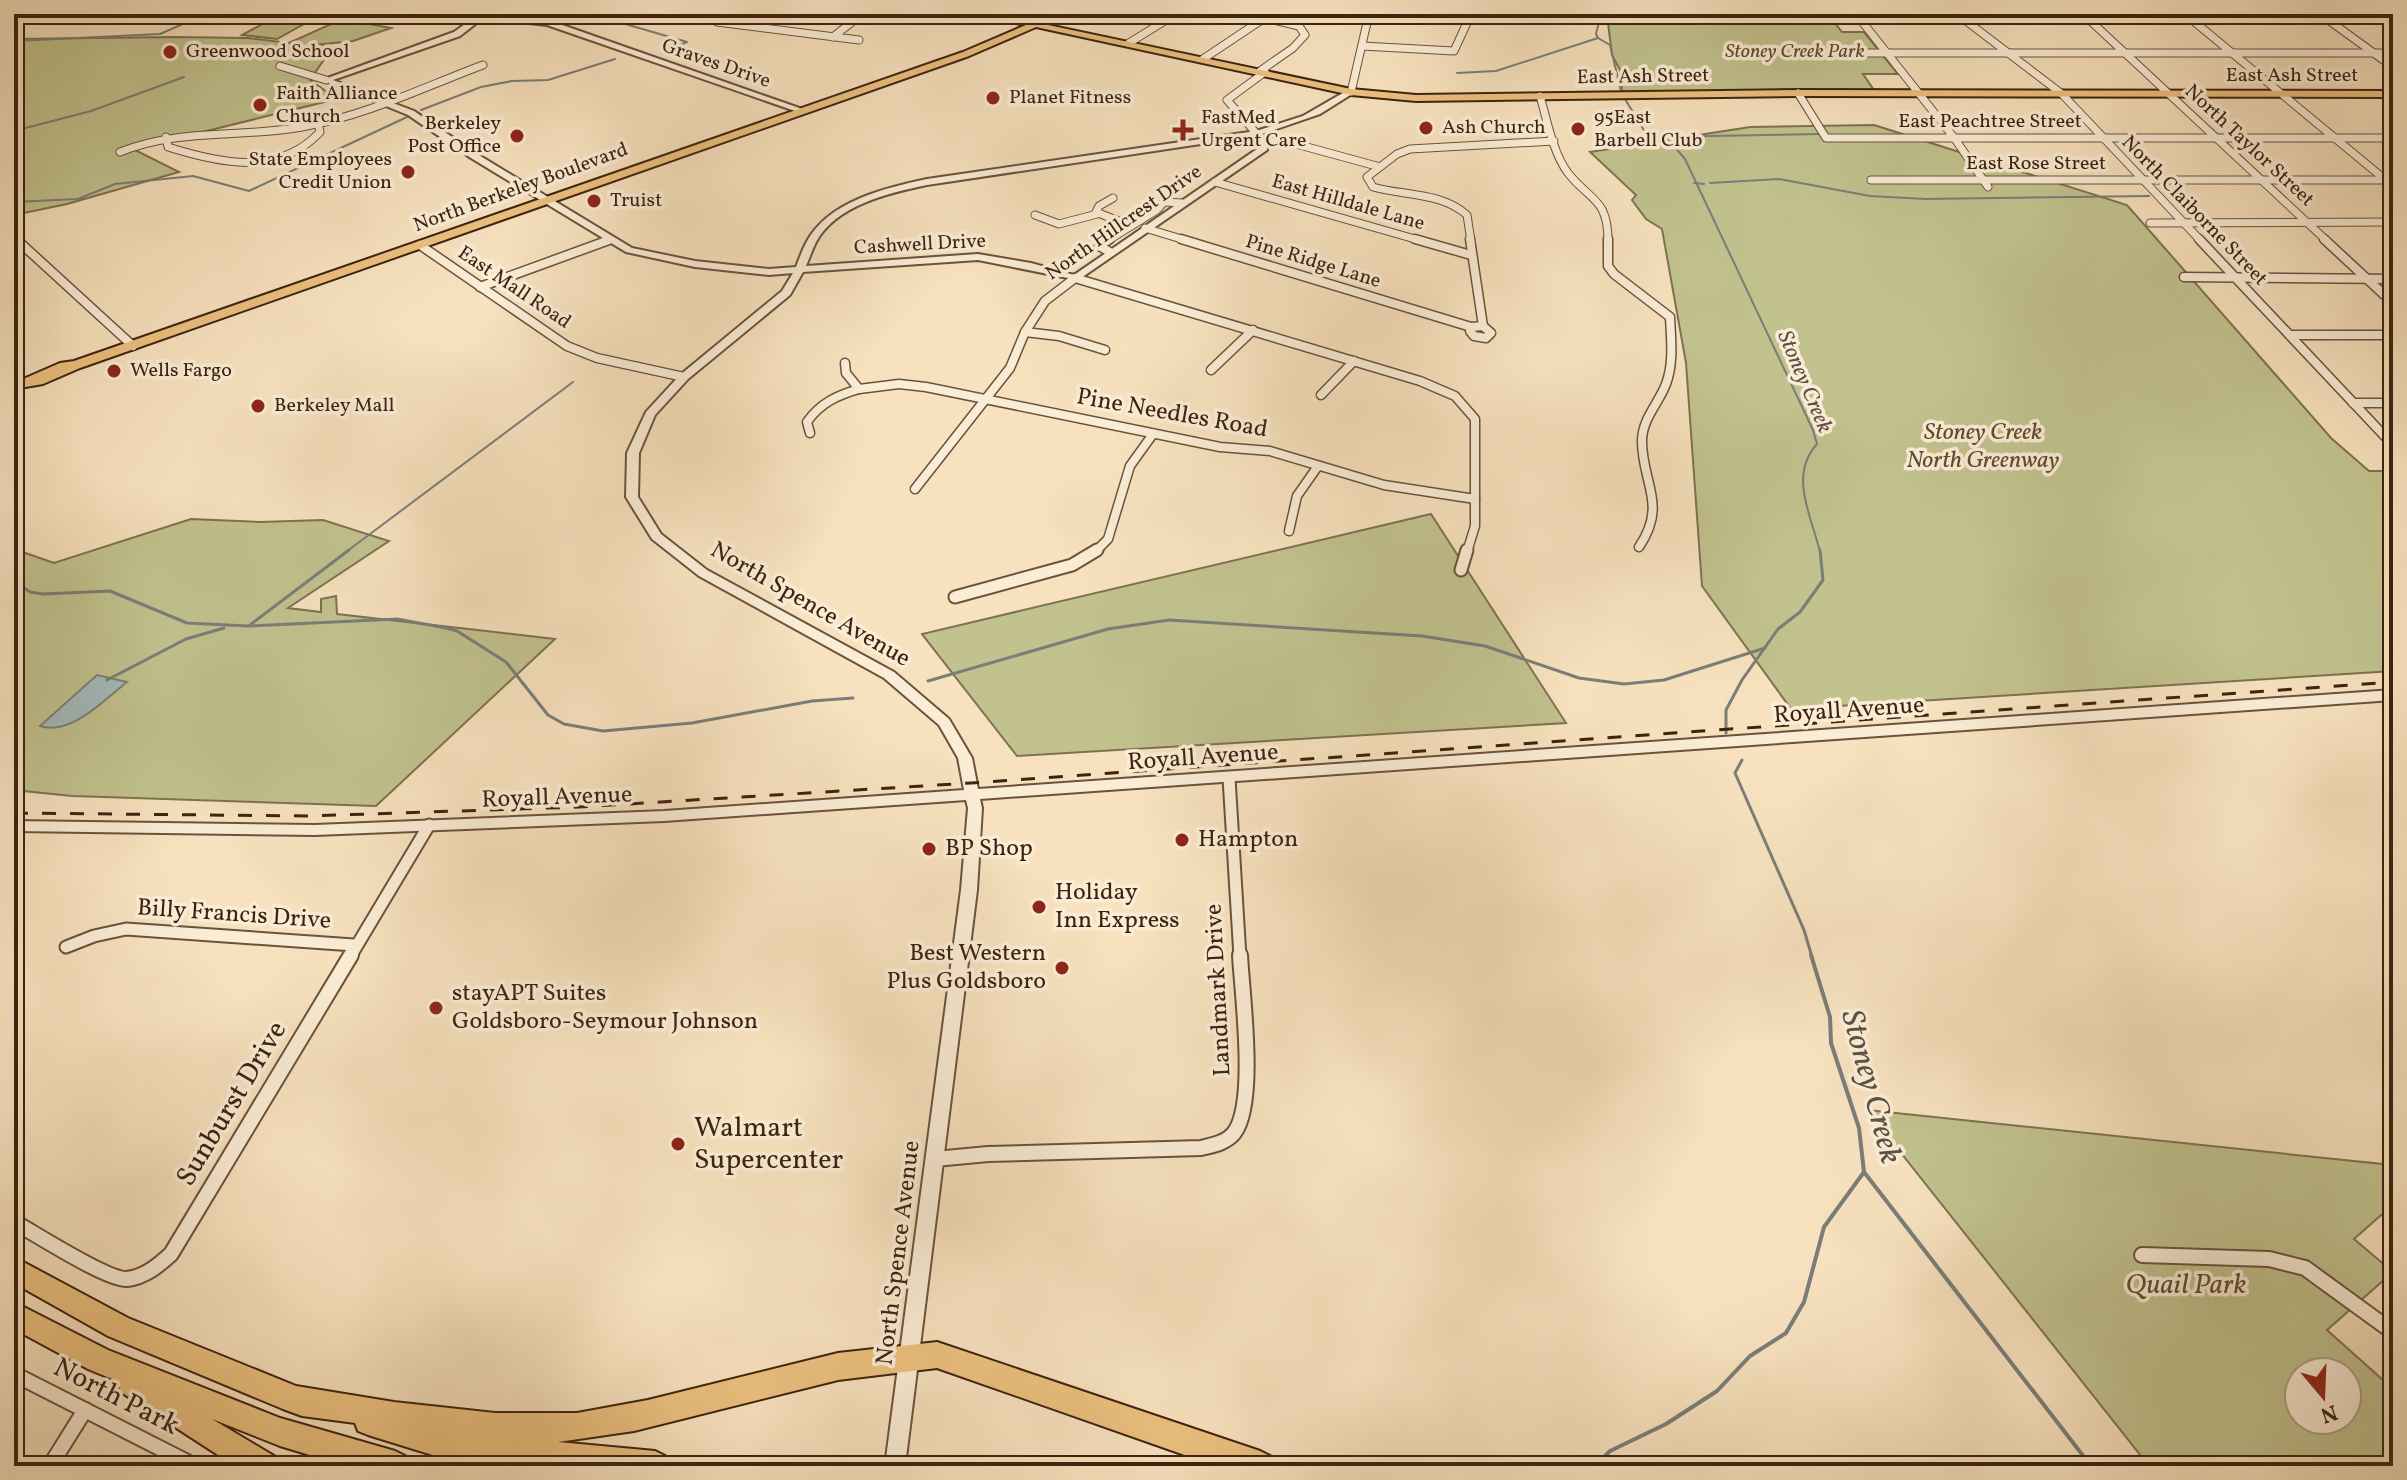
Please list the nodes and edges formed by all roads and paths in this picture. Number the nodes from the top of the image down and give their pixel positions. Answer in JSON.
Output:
{"nodes":[{"id":1,"x":729,"y":14,"type":"edge"},
{"id":2,"x":862,"y":14,"type":"edge"},
{"id":3,"x":976,"y":14,"type":"edge"},
{"id":4,"x":1065,"y":14,"type":"edge"},
{"id":5,"x":1176,"y":14,"type":"edge"},
{"id":6,"x":1369,"y":14,"type":"edge"},
{"id":7,"x":1471,"y":14,"type":"edge"},
{"id":8,"x":1856,"y":14,"type":"edge"},
{"id":9,"x":1957,"y":14,"type":"edge"},
{"id":10,"x":2083,"y":14,"type":"edge"},
{"id":11,"x":2185,"y":14,"type":"edge"},
{"id":12,"x":2320,"y":14,"type":"edge"},
{"id":13,"x":483,"y":15,"type":"edge"},
{"id":14,"x":1268,"y":16,"type":"edge"},
{"id":15,"x":1045,"y":22,"type":"edge"},
{"id":16,"x":1065,"y":31,"type":"junction"},
{"id":17,"x":1026,"y":34,"type":"junction"},
{"id":18,"x":1093,"y":35,"type":"junction"},
{"id":19,"x":833,"y":37,"type":"junction"},
{"id":20,"x":859,"y":40,"type":"dead end"},
{"id":21,"x":1129,"y":43,"type":"junction"},
{"id":22,"x":1362,"y":46,"type":"junction"},
{"id":23,"x":980,"y":48,"type":"junction"},
{"id":24,"x":1854,"y":53,"type":"dead end"},
{"id":25,"x":2374,"y":53,"type":"junction"},
{"id":26,"x":2393,"y":53,"type":"edge"},
{"id":27,"x":1890,"y":54,"type":"junction"},
{"id":28,"x":2006,"y":54,"type":"junction"},
{"id":29,"x":2126,"y":54,"type":"junction"},
{"id":30,"x":2234,"y":54,"type":"junction"},
{"id":31,"x":1203,"y":59,"type":"junction"},
{"id":32,"x":483,"y":65,"type":"dead end"},
{"id":33,"x":280,"y":66,"type":"dead end"},
{"id":34,"x":2393,"y":67,"type":"edge"},
{"id":35,"x":1262,"y":71,"type":"junction"},
{"id":36,"x":326,"y":80,"type":"junction"},
{"id":37,"x":1351,"y":92,"type":"junction"},
{"id":38,"x":1798,"y":93,"type":"junction"},
{"id":39,"x":1920,"y":94,"type":"junction"},
{"id":40,"x":2062,"y":94,"type":"junction"},
{"id":41,"x":2170,"y":94,"type":"junction"},
{"id":42,"x":2393,"y":94,"type":"edge"},
{"id":43,"x":2282,"y":95,"type":"junction"},
{"id":44,"x":1540,"y":96,"type":"junction"},
{"id":45,"x":381,"y":101,"type":"junction"},
{"id":46,"x":801,"y":110,"type":"junction"},
{"id":47,"x":318,"y":123,"type":"junction"},
{"id":48,"x":166,"y":137,"type":"junction"},
{"id":49,"x":1260,"y":137,"type":"junction"},
{"id":50,"x":2102,"y":138,"type":"junction"},
{"id":51,"x":2215,"y":138,"type":"junction"},
{"id":52,"x":2336,"y":138,"type":"junction"},
{"id":53,"x":2393,"y":138,"type":"edge"},
{"id":54,"x":1955,"y":139,"type":"junction"},
{"id":55,"x":1554,"y":141,"type":"junction"},
{"id":56,"x":120,"y":152,"type":"dead end"},
{"id":57,"x":1380,"y":167,"type":"junction"},
{"id":58,"x":2141,"y":179,"type":"junction"},
{"id":59,"x":1871,"y":180,"type":"dead end"},
{"id":60,"x":2261,"y":180,"type":"junction"},
{"id":61,"x":2389,"y":180,"type":"edge"},
{"id":62,"x":1215,"y":182,"type":"junction"},
{"id":63,"x":1987,"y":184,"type":"junction"},
{"id":64,"x":2393,"y":186,"type":"edge"},
{"id":65,"x":1113,"y":198,"type":"dead end"},
{"id":66,"x":546,"y":200,"type":"junction"},
{"id":67,"x":1182,"y":203,"type":"junction"},
{"id":68,"x":1097,"y":214,"type":"junction"},
{"id":69,"x":1035,"y":215,"type":"dead end"},
{"id":70,"x":2183,"y":222,"type":"junction"},
{"id":71,"x":2307,"y":222,"type":"junction"},
{"id":72,"x":2393,"y":222,"type":"edge"},
{"id":73,"x":2150,"y":223,"type":"dead end"},
{"id":74,"x":1129,"y":224,"type":"junction"},
{"id":75,"x":1145,"y":228,"type":"junction"},
{"id":76,"x":14,"y":237,"type":"edge"},
{"id":77,"x":609,"y":240,"type":"junction"},
{"id":78,"x":420,"y":245,"type":"junction"},
{"id":79,"x":1110,"y":252,"type":"junction"},
{"id":80,"x":1471,"y":255,"type":"junction"},
{"id":81,"x":800,"y":270,"type":"junction"},
{"id":82,"x":2184,"y":277,"type":"dead end"},
{"id":83,"x":1075,"y":278,"type":"junction"},
{"id":84,"x":2237,"y":278,"type":"junction"},
{"id":85,"x":2367,"y":279,"type":"junction"},
{"id":86,"x":2393,"y":279,"type":"edge"},
{"id":87,"x":480,"y":287,"type":"junction"},
{"id":88,"x":2393,"y":303,"type":"edge"},
{"id":89,"x":1253,"y":330,"type":"junction"},
{"id":90,"x":1025,"y":332,"type":"junction"},
{"id":91,"x":2290,"y":335,"type":"junction"},
{"id":92,"x":2393,"y":335,"type":"edge"},
{"id":93,"x":133,"y":346,"type":"junction"},
{"id":94,"x":1105,"y":350,"type":"dead end"},
{"id":95,"x":1354,"y":361,"type":"junction"},
{"id":96,"x":845,"y":363,"type":"dead end"},
{"id":97,"x":1211,"y":370,"type":"dead end"},
{"id":98,"x":684,"y":377,"type":"junction"},
{"id":99,"x":15,"y":386,"type":"edge"},
{"id":100,"x":859,"y":389,"type":"junction"},
{"id":101,"x":1321,"y":395,"type":"dead end"},
{"id":102,"x":986,"y":399,"type":"junction"},
{"id":103,"x":2353,"y":403,"type":"junction"},
{"id":104,"x":2393,"y":403,"type":"edge"},
{"id":105,"x":810,"y":433,"type":"dead end"},
{"id":106,"x":1153,"y":434,"type":"junction"},
{"id":107,"x":2393,"y":445,"type":"edge"},
{"id":108,"x":1318,"y":466,"type":"junction"},
{"id":109,"x":915,"y":489,"type":"dead end"},
{"id":110,"x":1475,"y":499,"type":"junction"},
{"id":111,"x":1289,"y":531,"type":"dead end"},
{"id":112,"x":1639,"y":547,"type":"dead end"},
{"id":113,"x":1461,"y":570,"type":"dead end"},
{"id":114,"x":955,"y":597,"type":"dead end"},
{"id":115,"x":2393,"y":695,"type":"edge"},
{"id":116,"x":1229,"y":778,"type":"junction"},
{"id":117,"x":973,"y":797,"type":"junction"},
{"id":118,"x":429,"y":825,"type":"junction"},
{"id":119,"x":14,"y":826,"type":"edge"},
{"id":120,"x":354,"y":945,"type":"junction"},
{"id":121,"x":66,"y":947,"type":"dead end"},
{"id":122,"x":935,"y":1159,"type":"junction"},
{"id":123,"x":14,"y":1222,"type":"edge"},
{"id":124,"x":2142,"y":1255,"type":"dead end"},
{"id":125,"x":14,"y":1269,"type":"edge"},
{"id":126,"x":14,"y":1315,"type":"edge"},
{"id":127,"x":2393,"y":1332,"type":"edge"},
{"id":128,"x":910,"y":1355,"type":"junction"},
{"id":129,"x":98,"y":1360,"type":"junction"},
{"id":130,"x":14,"y":1374,"type":"edge"},
{"id":131,"x":293,"y":1399,"type":"junction"},
{"id":132,"x":85,"y":1410,"type":"junction"},
{"id":133,"x":896,"y":1460,"type":"edge"},
{"id":134,"x":50,"y":1466,"type":"edge"},
{"id":135,"x":195,"y":1466,"type":"edge"},
{"id":136,"x":264,"y":1466,"type":"edge"},
{"id":137,"x":395,"y":1466,"type":"edge"},
{"id":138,"x":655,"y":1466,"type":"edge"},
{"id":139,"x":1260,"y":1466,"type":"edge"}],
"edges":[{"from":1,"to":19,"type":"street"},
{"from":2,"to":19,"type":"street"},
{"from":3,"to":15,"type":"main road","name":"East Ash Street"},
{"from":4,"to":15,"type":"street"},
{"from":5,"to":21,"type":"street"},
{"from":6,"to":22,"type":"street"},
{"from":7,"to":22,"type":"street"},
{"from":8,"to":27,"type":"street"},
{"from":9,"to":28,"type":"street","name":"North Claiborne Street"},
{"from":10,"to":29,"type":"street","name":"North Taylor Street"},
{"from":11,"to":30,"type":"street"},
{"from":12,"to":25,"type":"street"},
{"from":13,"to":36,"type":"street"},
{"from":13,"to":46,"type":"street","name":"Graves Drive"},
{"from":14,"to":31,"type":"street"},
{"from":14,"to":35,"type":"street"},
{"from":15,"to":16,"type":"main road","name":"East Ash Street"},
{"from":15,"to":17,"type":"main road","name":"North Berkeley Boulevard"},
{"from":15,"to":18,"type":"main road","name":"East Ash Street"},
{"from":15,"to":23,"type":"main road","name":"North Berkeley Boulevard"},
{"from":16,"to":17,"type":"main road"},
{"from":16,"to":18,"type":"main road","name":"East Ash Street"},
{"from":17,"to":23,"type":"main road","name":"North Berkeley Boulevard"},
{"from":18,"to":21,"type":"main road","name":"East Ash Street"},
{"from":19,"to":20,"type":"street"},
{"from":21,"to":31,"type":"main road","name":"East Ash Street"},
{"from":22,"to":37,"type":"street"},
{"from":23,"to":46,"type":"main road","name":"North Berkeley Boulevard"},
{"from":24,"to":27,"type":"street"},
{"from":25,"to":26,"type":"street"},
{"from":25,"to":30,"type":"street"},
{"from":25,"to":34,"type":"street"},
{"from":27,"to":28,"type":"street"},
{"from":27,"to":39,"type":"street"},
{"from":28,"to":29,"type":"street"},
{"from":28,"to":40,"type":"street","name":"North Claiborne Street"},
{"from":29,"to":30,"type":"street"},
{"from":29,"to":41,"type":"street","name":"North Taylor Street"},
{"from":30,"to":43,"type":"street"},
{"from":31,"to":35,"type":"main road","name":"East Ash Street"},
{"from":32,"to":45,"type":"street"},
{"from":33,"to":36,"type":"street","name":"Cashwell Drive"},
{"from":35,"to":37,"type":"main road","name":"East Ash Street"},
{"from":35,"to":49,"type":"street"},
{"from":36,"to":45,"type":"street","name":"Cashwell Drive"},
{"from":37,"to":44,"type":"main road","name":"East Ash Street"},
{"from":37,"to":49,"type":"street","name":"North Spence Avenue"},
{"from":38,"to":39,"type":"main road","name":"East Ash Street"},
{"from":38,"to":44,"type":"main road","name":"East Ash Street"},
{"from":38,"to":54,"type":"street","name":"East Peachtree Street"},
{"from":39,"to":40,"type":"main road","name":"East Ash Street"},
{"from":39,"to":54,"type":"street"},
{"from":40,"to":41,"type":"main road","name":"East Ash Street"},
{"from":40,"to":50,"type":"street","name":"North Claiborne Street"},
{"from":41,"to":43,"type":"main road","name":"East Ash Street"},
{"from":41,"to":51,"type":"street","name":"North Taylor Street"},
{"from":42,"to":43,"type":"main road","name":"East Ash Street"},
{"from":43,"to":52,"type":"street"},
{"from":44,"to":55,"type":"street"},
{"from":45,"to":47,"type":"street"},
{"from":45,"to":66,"type":"street","name":"Cashwell Drive"},
{"from":46,"to":66,"type":"main road","name":"North Berkeley Boulevard"},
{"from":47,"to":48,"type":"street"},
{"from":47,"to":48,"type":"street"},
{"from":48,"to":56,"type":"street"},
{"from":49,"to":57,"type":"street"},
{"from":49,"to":62,"type":"street","name":"North Hillcrest Drive"},
{"from":49,"to":81,"type":"street","name":"North Spence Avenue"},
{"from":50,"to":51,"type":"street","name":"East Peachtree Street"},
{"from":50,"to":54,"type":"street","name":"East Peachtree Street"},
{"from":50,"to":58,"type":"street","name":"North Claiborne Street"},
{"from":51,"to":52,"type":"street","name":"East Peachtree Street"},
{"from":51,"to":60,"type":"street","name":"North Taylor Street"},
{"from":52,"to":53,"type":"street","name":"East Peachtree Street"},
{"from":52,"to":61,"type":"street"},
{"from":54,"to":63,"type":"street"},
{"from":55,"to":57,"type":"street"},
{"from":55,"to":112,"type":"street"},
{"from":57,"to":80,"type":"street"},
{"from":58,"to":60,"type":"street","name":"East Rose Street"},
{"from":58,"to":63,"type":"street","name":"East Rose Street"},
{"from":58,"to":70,"type":"street","name":"North Claiborne Street"},
{"from":59,"to":63,"type":"street","name":"East Rose Street"},
{"from":60,"to":61,"type":"street","name":"East Rose Street"},
{"from":60,"to":71,"type":"street","name":"North Taylor Street"},
{"from":61,"to":64,"type":"street"},
{"from":62,"to":67,"type":"street","name":"North Hillcrest Drive"},
{"from":62,"to":80,"type":"street","name":"East Hilldale Lane"},
{"from":65,"to":68,"type":"street"},
{"from":66,"to":77,"type":"street","name":"Cashwell Drive"},
{"from":66,"to":78,"type":"main road","name":"North Berkeley Boulevard"},
{"from":67,"to":74,"type":"street"},
{"from":67,"to":75,"type":"street","name":"North Hillcrest Drive"},
{"from":68,"to":69,"type":"street"},
{"from":68,"to":74,"type":"street","name":"Pine Ridge Lane"},
{"from":70,"to":71,"type":"street"},
{"from":70,"to":73,"type":"street"},
{"from":70,"to":84,"type":"street","name":"North Claiborne Street"},
{"from":71,"to":72,"type":"street"},
{"from":71,"to":85,"type":"street","name":"North Taylor Street"},
{"from":74,"to":75,"type":"street","name":"Pine Ridge Lane"},
{"from":74,"to":79,"type":"street"},
{"from":75,"to":79,"type":"street","name":"North Hillcrest Drive"},
{"from":75,"to":80,"type":"street","name":"Pine Ridge Lane"},
{"from":76,"to":93,"type":"street"},
{"from":77,"to":81,"type":"street","name":"Cashwell Drive"},
{"from":77,"to":87,"type":"street"},
{"from":78,"to":87,"type":"street","name":"East Mall Road"},
{"from":78,"to":93,"type":"main road","name":"North Berkeley Boulevard"},
{"from":79,"to":83,"type":"street","name":"North Hillcrest Drive"},
{"from":81,"to":83,"type":"street","name":"Cashwell Drive"},
{"from":81,"to":98,"type":"street","name":"North Spence Avenue"},
{"from":82,"to":84,"type":"street"},
{"from":83,"to":89,"type":"street","name":"Cashwell Drive"},
{"from":83,"to":90,"type":"street","name":"North Hillcrest Drive"},
{"from":84,"to":85,"type":"street"},
{"from":84,"to":91,"type":"street","name":"North Claiborne Street"},
{"from":85,"to":86,"type":"street"},
{"from":85,"to":88,"type":"street","name":"North Taylor Street"},
{"from":87,"to":98,"type":"street","name":"East Mall Road"},
{"from":89,"to":95,"type":"street","name":"Cashwell Drive"},
{"from":89,"to":97,"type":"street"},
{"from":90,"to":94,"type":"street"},
{"from":90,"to":102,"type":"street","name":"North Hillcrest Drive"},
{"from":91,"to":92,"type":"street"},
{"from":91,"to":103,"type":"street","name":"North Claiborne Street"},
{"from":93,"to":99,"type":"main road","name":"North Berkeley Boulevard"},
{"from":95,"to":101,"type":"street"},
{"from":95,"to":110,"type":"street","name":"Cashwell Drive"},
{"from":96,"to":100,"type":"street"},
{"from":98,"to":117,"type":"street","name":"North Spence Avenue"},
{"from":100,"to":102,"type":"street","name":"Pine Needles Road"},
{"from":100,"to":105,"type":"street","name":"Pine Needles Road"},
{"from":102,"to":106,"type":"street","name":"Pine Needles Road"},
{"from":102,"to":109,"type":"street","name":"North Hillcrest Drive"},
{"from":103,"to":104,"type":"street"},
{"from":103,"to":107,"type":"street","name":"North Claiborne Street"},
{"from":106,"to":108,"type":"street","name":"Pine Needles Road"},
{"from":106,"to":114,"type":"street"},
{"from":108,"to":110,"type":"street","name":"Pine Needles Road"},
{"from":108,"to":111,"type":"street"},
{"from":110,"to":113,"type":"street","name":"Cashwell Drive"},
{"from":115,"to":116,"type":"street","name":"Royall Avenue"},
{"from":116,"to":117,"type":"street","name":"Royall Avenue"},
{"from":116,"to":122,"type":"street","name":"Landmark Drive"},
{"from":117,"to":118,"type":"street","name":"Royall Avenue"},
{"from":117,"to":122,"type":"street","name":"North Spence Avenue"},
{"from":118,"to":119,"type":"street","name":"Royall Avenue"},
{"from":118,"to":120,"type":"street","name":"Sunburst Drive"},
{"from":120,"to":121,"type":"street","name":"Billy Francis Drive"},
{"from":120,"to":123,"type":"street","name":"Sunburst Drive"},
{"from":122,"to":128,"type":"street","name":"North Spence Avenue"},
{"from":124,"to":127,"type":"street"},
{"from":125,"to":131,"type":"highway"},
{"from":126,"to":129,"type":"highway"},
{"from":128,"to":131,"type":"highway"},
{"from":128,"to":133,"type":"street","name":"North Spence Avenue"},
{"from":128,"to":139,"type":"highway"},
{"from":129,"to":136,"type":"highway"},
{"from":129,"to":137,"type":"highway"},
{"from":130,"to":132,"type":"street","name":"North Park"},
{"from":131,"to":138,"type":"highway"},
{"from":132,"to":134,"type":"street"},
{"from":132,"to":135,"type":"street","name":"North Park"}]}
